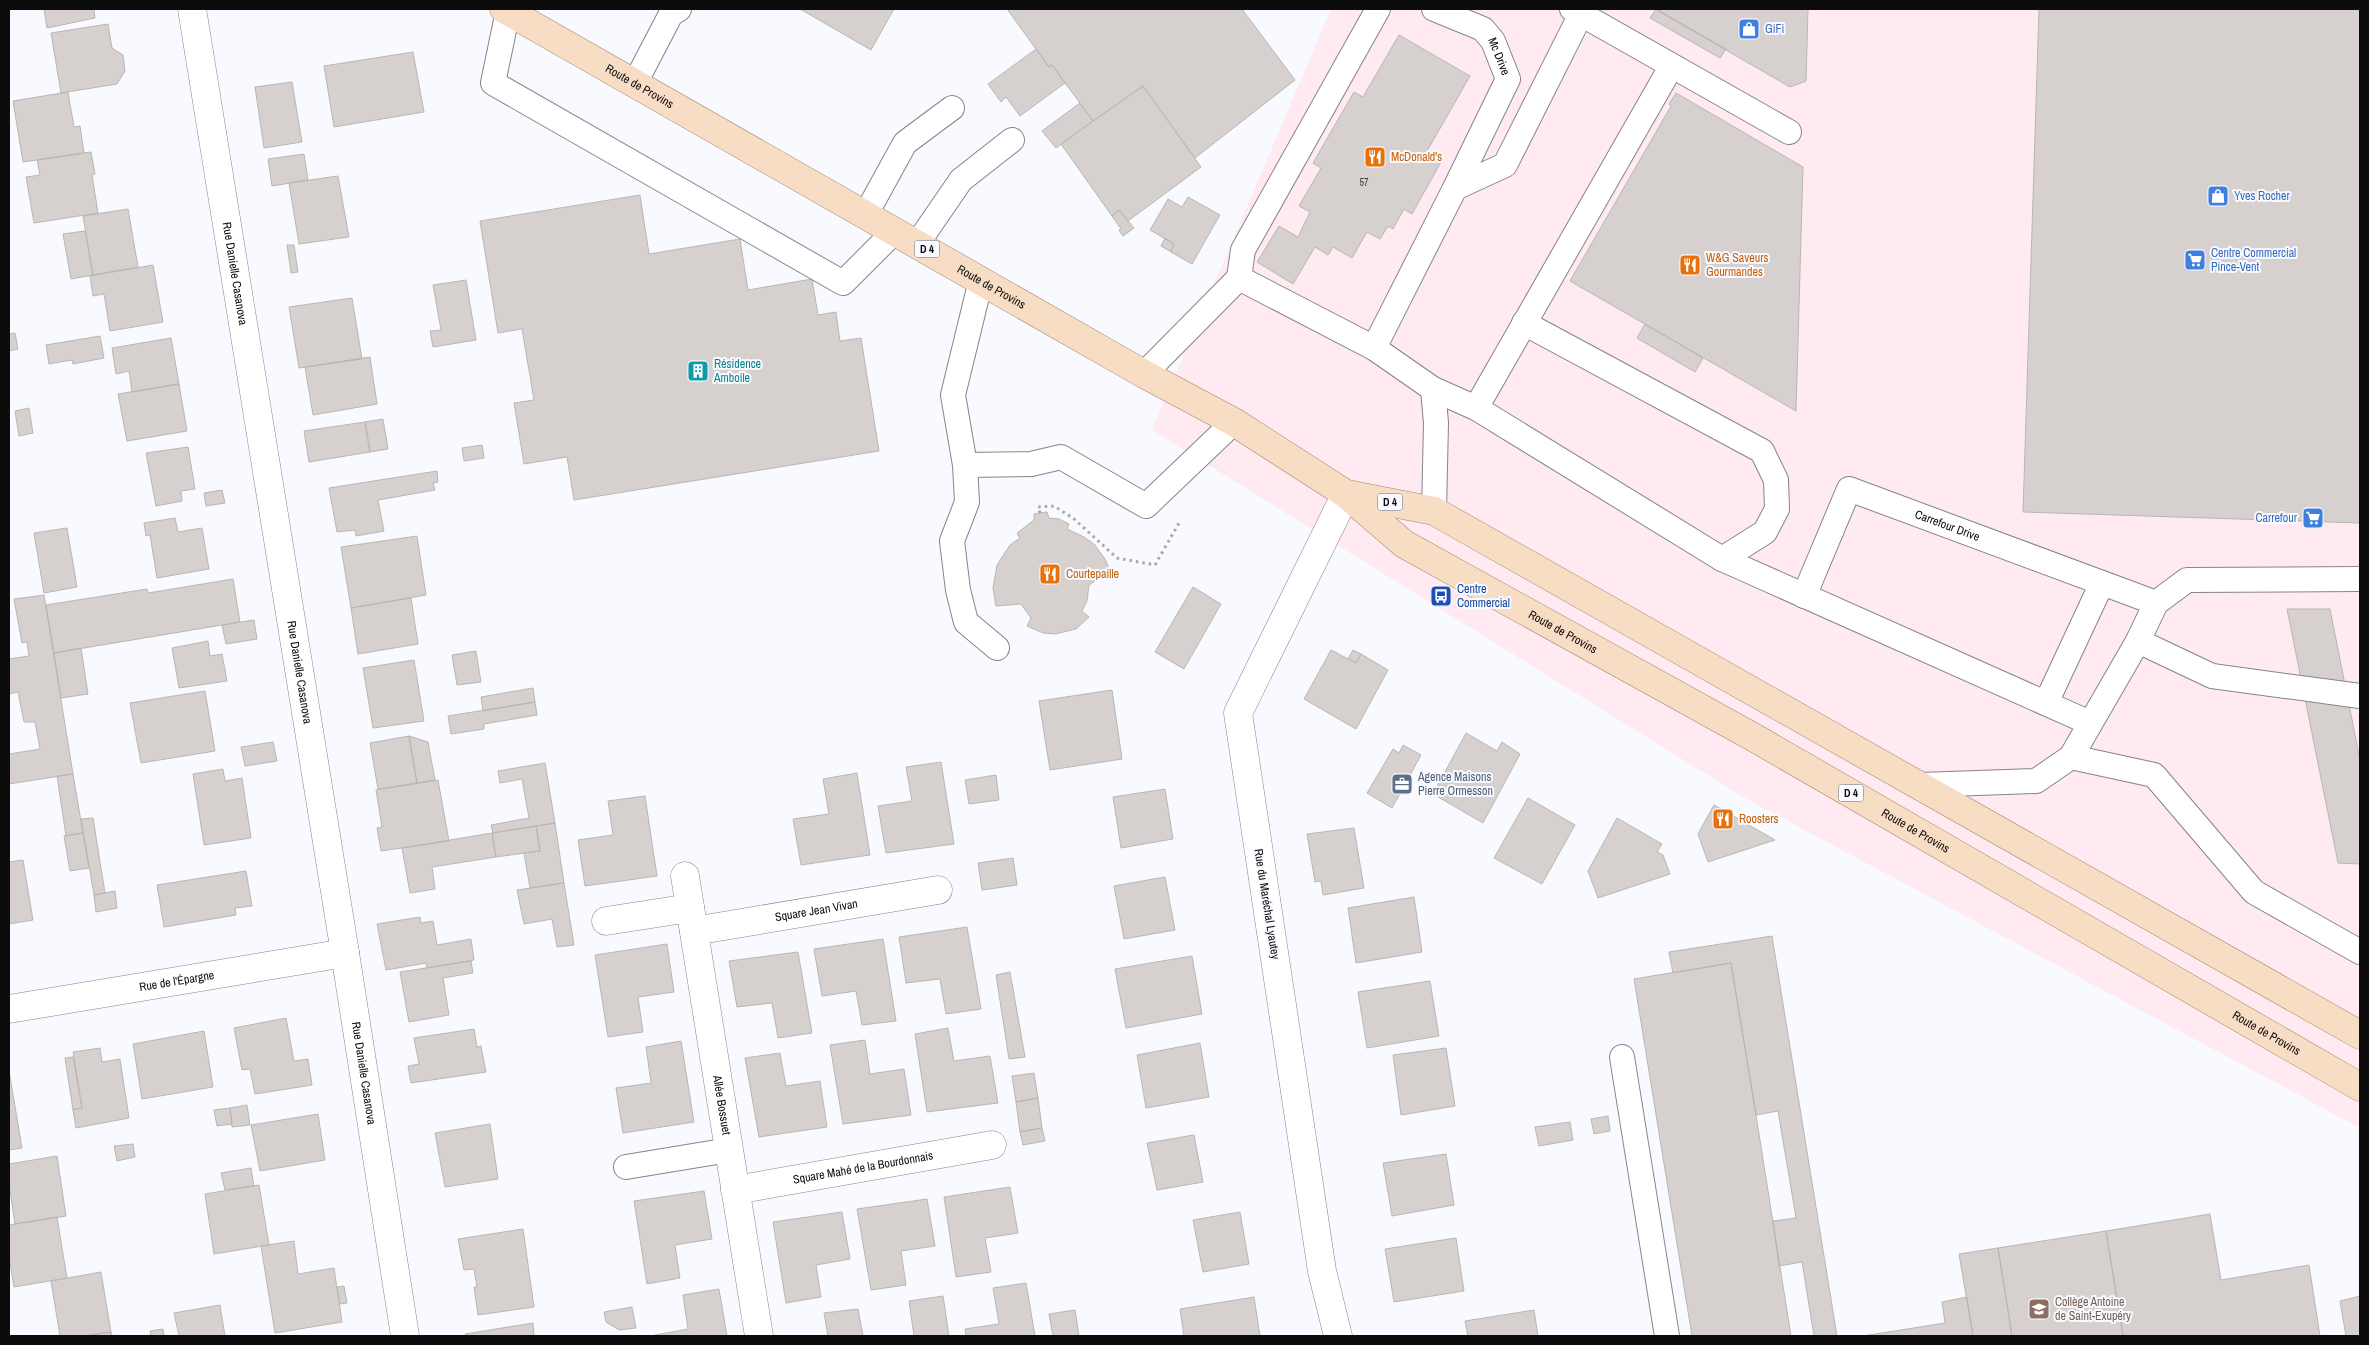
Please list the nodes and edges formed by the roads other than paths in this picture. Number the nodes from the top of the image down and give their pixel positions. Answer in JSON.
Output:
{"nodes":[{"id":1,"x":192,"y":9,"type":"edge"},
{"id":2,"x":679,"y":9,"type":"edge"},
{"id":3,"x":1434,"y":9,"type":"edge"},
{"id":4,"x":507,"y":10,"type":"edge"},
{"id":5,"x":1380,"y":10,"type":"edge"},
{"id":6,"x":1577,"y":11,"type":"edge"},
{"id":7,"x":1671,"y":66,"type":"junction"},
{"id":8,"x":635,"y":83,"type":"junction"},
{"id":9,"x":952,"y":108,"type":"dead end"},
{"id":10,"x":1789,"y":132,"type":"dead end"},
{"id":11,"x":1012,"y":140,"type":"dead end"},
{"id":12,"x":1455,"y":188,"type":"junction"},
{"id":13,"x":866,"y":214,"type":"junction"},
{"id":14,"x":906,"y":237,"type":"junction"},
{"id":15,"x":1239,"y":278,"type":"junction"},
{"id":16,"x":981,"y":280,"type":"junction"},
{"id":17,"x":1524,"y":323,"type":"junction"},
{"id":18,"x":1374,"y":348,"type":"junction"},
{"id":19,"x":1144,"y":374,"type":"junction"},
{"id":20,"x":1433,"y":390,"type":"junction"},
{"id":21,"x":1476,"y":408,"type":"junction"},
{"id":22,"x":1234,"y":422,"type":"junction"},
{"id":23,"x":965,"y":465,"type":"junction"},
{"id":24,"x":1346,"y":494,"type":"junction"},
{"id":25,"x":1434,"y":511,"type":"junction"},
{"id":26,"x":1722,"y":559,"type":"junction"},
{"id":27,"x":2360,"y":579,"type":"edge"},
{"id":28,"x":2102,"y":583,"type":"junction"},
{"id":29,"x":1804,"y":596,"type":"junction"},
{"id":30,"x":2156,"y":603,"type":"junction"},
{"id":31,"x":2138,"y":641,"type":"junction"},
{"id":32,"x":997,"y":648,"type":"dead end"},
{"id":33,"x":2360,"y":696,"type":"edge"},
{"id":34,"x":2046,"y":703,"type":"junction"},
{"id":35,"x":2090,"y":723,"type":"junction"},
{"id":36,"x":2071,"y":757,"type":"junction"},
{"id":37,"x":1920,"y":785,"type":"junction"},
{"id":38,"x":685,"y":876,"type":"dead end"},
{"id":39,"x":938,"y":890,"type":"dead end"},
{"id":40,"x":692,"y":920,"type":"junction"},
{"id":41,"x":606,"y":922,"type":"dead end"},
{"id":42,"x":2360,"y":952,"type":"edge"},
{"id":43,"x":345,"y":953,"type":"junction"},
{"id":44,"x":9,"y":1009,"type":"edge"},
{"id":45,"x":2360,"y":1035,"type":"edge"},
{"id":46,"x":1622,"y":1057,"type":"dead end"},
{"id":47,"x":2360,"y":1087,"type":"edge"},
{"id":48,"x":992,"y":1145,"type":"dead end"},
{"id":49,"x":728,"y":1150,"type":"junction"},
{"id":50,"x":626,"y":1167,"type":"dead end"},
{"id":51,"x":735,"y":1190,"type":"junction"},
{"id":52,"x":405,"y":1336,"type":"edge"},
{"id":53,"x":759,"y":1336,"type":"edge"},
{"id":54,"x":1338,"y":1336,"type":"edge"},
{"id":55,"x":1666,"y":1336,"type":"edge"}],
"edges":[{"from":1,"to":43,"type":"street","name":"Rue Danielle Casanova"},
{"from":2,"to":8,"type":"lane"},
{"from":3,"to":12,"type":"lane","name":"Mc Drive"},
{"from":4,"to":8,"type":"main road","name":"Route de Provins","number":"D 4"},
{"from":4,"to":14,"type":"lane"},
{"from":5,"to":15,"type":"lane"},
{"from":6,"to":7,"type":"lane"},
{"from":6,"to":12,"type":"lane"},
{"from":7,"to":10,"type":"lane"},
{"from":7,"to":17,"type":"lane"},
{"from":8,"to":13,"type":"main road","name":"Route de Provins","number":"D 4"},
{"from":9,"to":13,"type":"lane"},
{"from":11,"to":14,"type":"lane"},
{"from":12,"to":18,"type":"lane"},
{"from":13,"to":14,"type":"main road","name":"Route de Provins","number":"D 4"},
{"from":14,"to":16,"type":"main road","name":"Route de Provins","number":"D 4"},
{"from":15,"to":18,"type":"lane"},
{"from":15,"to":19,"type":"lane"},
{"from":16,"to":19,"type":"main road","name":"Route de Provins","number":"D 4"},
{"from":16,"to":23,"type":"lane"},
{"from":17,"to":21,"type":"lane"},
{"from":17,"to":26,"type":"lane"},
{"from":18,"to":20,"type":"lane"},
{"from":19,"to":22,"type":"main road","name":"Route de Provins","number":"D 4"},
{"from":20,"to":21,"type":"lane"},
{"from":20,"to":25,"type":"lane"},
{"from":21,"to":26,"type":"lane"},
{"from":22,"to":23,"type":"lane"},
{"from":22,"to":24,"type":"main road","name":"Route de Provins","number":"D 4"},
{"from":23,"to":32,"type":"lane"},
{"from":24,"to":25,"type":"main road","name":"Route de Provins","number":"D 4"},
{"from":24,"to":47,"type":"main road","name":"Route de Provins","number":"D 4"},
{"from":24,"to":54,"type":"street","name":"Rue du Maréchal Lyautey"},
{"from":25,"to":37,"type":"main road","name":"Route de Provins","number":"D 4"},
{"from":26,"to":29,"type":"lane"},
{"from":27,"to":30,"type":"lane"},
{"from":28,"to":29,"type":"lane","name":"Carrefour Drive"},
{"from":28,"to":30,"type":"lane","name":"Carrefour Drive"},
{"from":28,"to":34,"type":"lane"},
{"from":29,"to":34,"type":"lane"},
{"from":30,"to":31,"type":"lane"},
{"from":31,"to":33,"type":"lane"},
{"from":31,"to":35,"type":"lane"},
{"from":34,"to":35,"type":"lane"},
{"from":35,"to":36,"type":"lane"},
{"from":36,"to":37,"type":"lane"},
{"from":36,"to":42,"type":"lane"},
{"from":37,"to":45,"type":"main road","name":"Route de Provins","number":"D 4"},
{"from":38,"to":40,"type":"street","name":"Allée Bossuet"},
{"from":39,"to":40,"type":"street","name":"Square Jean Vivan"},
{"from":40,"to":41,"type":"street","name":"Square Jean Vivan"},
{"from":40,"to":49,"type":"street","name":"Allée Bossuet"},
{"from":43,"to":44,"type":"street","name":"Rue de l'Épargne"},
{"from":43,"to":52,"type":"street","name":"Rue Danielle Casanova"},
{"from":46,"to":55,"type":"lane"},
{"from":48,"to":51,"type":"street","name":"Square Mahé de la Bourdonnais"},
{"from":49,"to":50,"type":"lane"},
{"from":49,"to":51,"type":"street","name":"Allée Bossuet"},
{"from":51,"to":53,"type":"street","name":"Allée Bossuet"}]}
